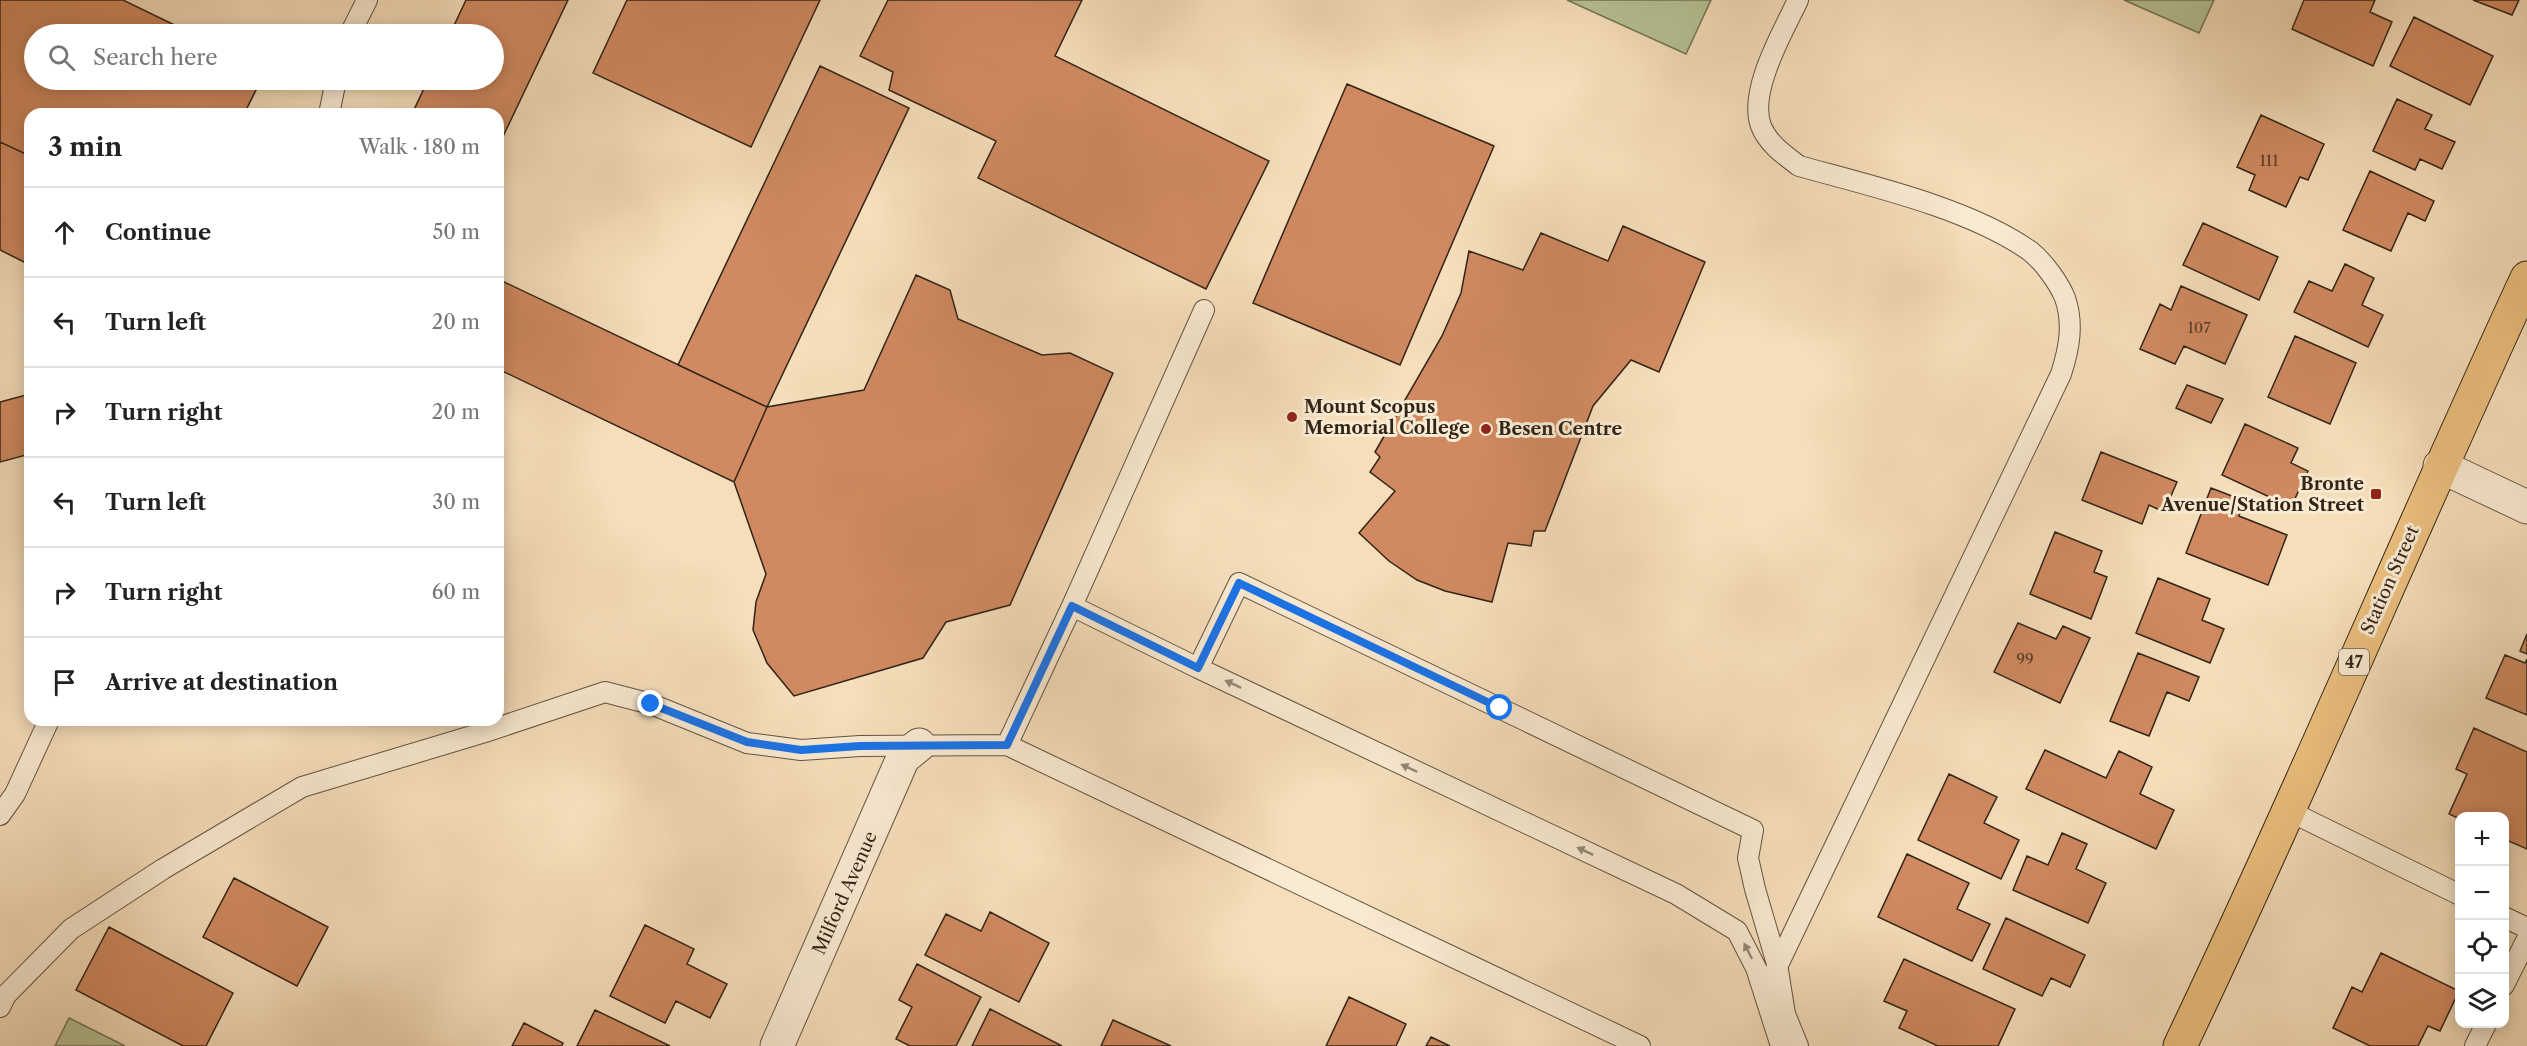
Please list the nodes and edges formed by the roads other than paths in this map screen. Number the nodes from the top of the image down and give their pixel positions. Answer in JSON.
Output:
{"nodes":[{"id":1,"x":367,"y":0,"type":"edge"},
{"id":2,"x":1798,"y":0,"type":"edge"},
{"id":3,"x":355,"y":24,"type":"edge"},
{"id":4,"x":334,"y":90,"type":"edge"},
{"id":5,"x":330,"y":108,"type":"edge"},
{"id":6,"x":2527,"y":278,"type":"edge"},
{"id":7,"x":1204,"y":310,"type":"dead end"},
{"id":8,"x":2440,"y":466,"type":"junction"},
{"id":9,"x":2527,"y":507,"type":"edge"},
{"id":10,"x":1072,"y":606,"type":"junction"},
{"id":11,"x":1198,"y":668,"type":"junction"},
{"id":12,"x":46,"y":726,"type":"edge"},
{"id":13,"x":504,"y":726,"type":"edge"},
{"id":14,"x":504,"y":726,"type":"edge"},
{"id":15,"x":919,"y":745,"type":"junction"},
{"id":16,"x":1007,"y":745,"type":"junction"},
{"id":17,"x":2289,"y":811,"type":"junction"},
{"id":18,"x":0,"y":815,"type":"edge"},
{"id":19,"x":2455,"y":893,"type":"edge"},
{"id":20,"x":2509,"y":919,"type":"edge"},
{"id":21,"x":2527,"y":928,"type":"edge"},
{"id":22,"x":2527,"y":939,"type":"edge"},
{"id":23,"x":1778,"y":964,"type":"junction"},
{"id":24,"x":2509,"y":977,"type":"edge"},
{"id":25,"x":1765,"y":997,"type":"junction"},
{"id":26,"x":0,"y":1006,"type":"edge"},
{"id":27,"x":2484,"y":1028,"type":"edge"},
{"id":28,"x":777,"y":1046,"type":"edge"},
{"id":29,"x":1640,"y":1046,"type":"edge"},
{"id":30,"x":1781,"y":1046,"type":"edge"},
{"id":31,"x":1798,"y":1046,"type":"edge"},
{"id":32,"x":2180,"y":1046,"type":"edge"},
{"id":33,"x":2475,"y":1046,"type":"edge"}],
"edges":[{"from":1,"to":3,"type":"lane"},
{"from":2,"to":23,"type":"lane"},
{"from":4,"to":5,"type":"lane"},
{"from":6,"to":8,"type":"main road","name":"Station Street","number":"47"},
{"from":7,"to":10,"type":"lane"},
{"from":8,"to":9,"type":"street"},
{"from":8,"to":17,"type":"main road","name":"Station Street","number":"47"},
{"from":10,"to":11,"type":"lane"},
{"from":10,"to":16,"type":"lane"},
{"from":11,"to":23,"type":"lane"},
{"from":25,"to":11,"type":"lane","one_way":true},
{"from":12,"to":18,"type":"lane"},
{"from":13,"to":15,"type":"lane"},
{"from":14,"to":26,"type":"lane"},
{"from":15,"to":16,"type":"lane"},
{"from":15,"to":28,"type":"street","name":"Milford Avenue"},
{"from":16,"to":29,"type":"lane"},
{"from":17,"to":19,"type":"lane"},
{"from":17,"to":32,"type":"main road","name":"Station Street","number":"47"},
{"from":20,"to":21,"type":"lane"},
{"from":22,"to":24,"type":"lane"},
{"from":23,"to":25,"type":"lane"},
{"from":23,"to":31,"type":"lane"},
{"from":25,"to":30,"type":"lane"},
{"from":27,"to":33,"type":"lane"}]}
